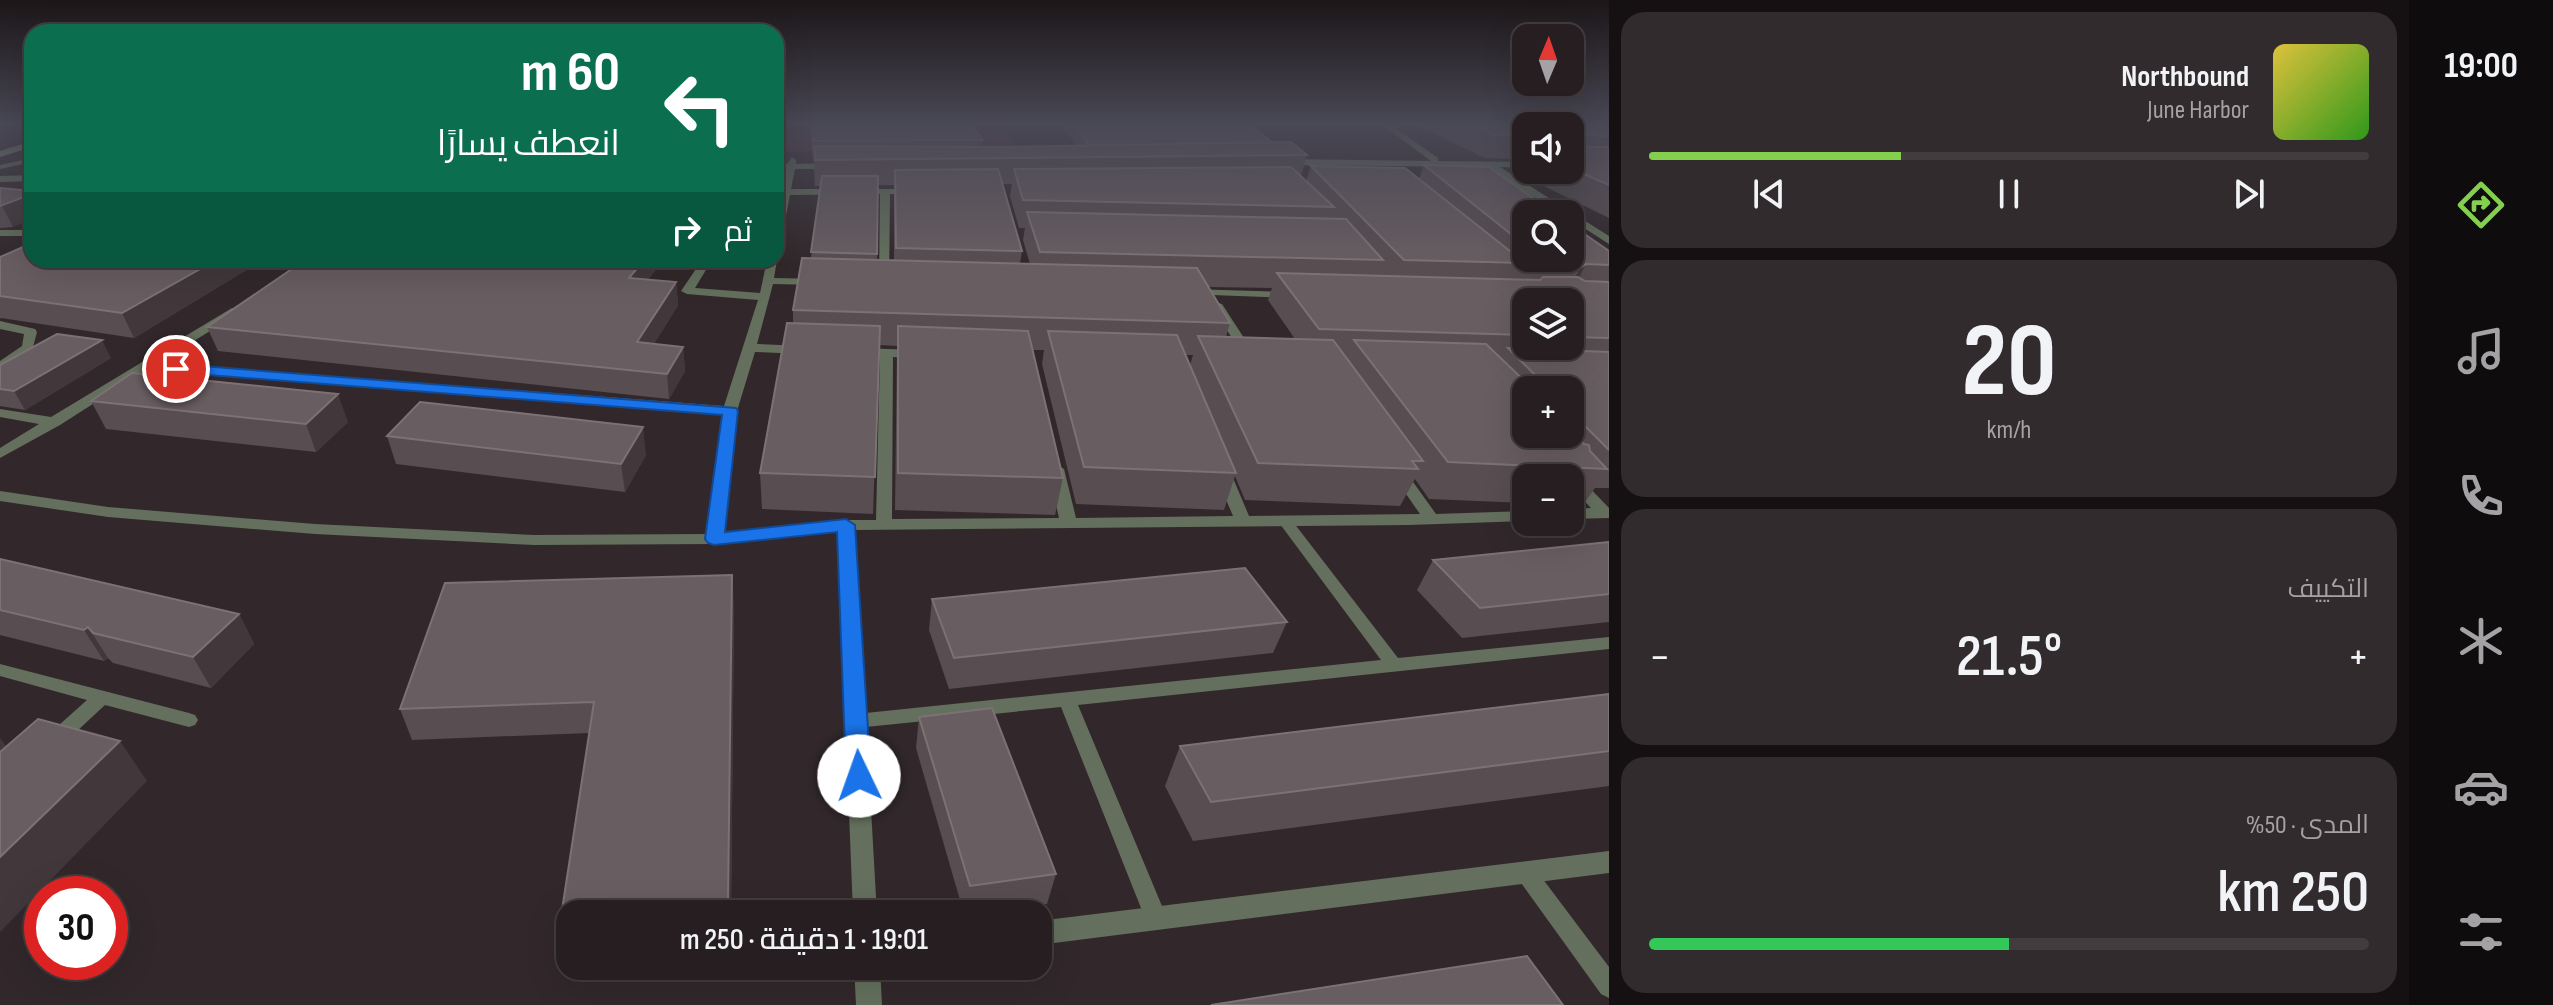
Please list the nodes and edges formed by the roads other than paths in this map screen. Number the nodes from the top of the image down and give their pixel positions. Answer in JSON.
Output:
{"nodes":[{"id":1,"x":790,"y":171,"type":"edge"},
{"id":2,"x":1457,"y":171,"type":"edge"},
{"id":3,"x":1500,"y":171,"type":"edge"},
{"id":4,"x":1466,"y":175,"type":"edge"},
{"id":5,"x":24,"y":178,"type":"edge"},
{"id":6,"x":0,"y":179,"type":"edge"},
{"id":7,"x":885,"y":191,"type":"junction"},
{"id":8,"x":928,"y":191,"type":"edge"},
{"id":9,"x":786,"y":192,"type":"junction"},
{"id":10,"x":784,"y":200,"type":"edge"},
{"id":11,"x":1545,"y":200,"type":"edge"},
{"id":12,"x":1584,"y":224,"type":"edge"},
{"id":13,"x":0,"y":233,"type":"edge"},
{"id":14,"x":24,"y":233,"type":"edge"},
{"id":15,"x":1608,"y":239,"type":"edge"},
{"id":16,"x":702,"y":268,"type":"edge"},
{"id":17,"x":770,"y":268,"type":"edge"},
{"id":18,"x":768,"y":281,"type":"junction"},
{"id":19,"x":827,"y":282,"type":"edge"},
{"id":20,"x":871,"y":283,"type":"edge"},
{"id":21,"x":885,"y":284,"type":"junction"},
{"id":22,"x":901,"y":284,"type":"edge"},
{"id":23,"x":1179,"y":292,"type":"edge"},
{"id":24,"x":1209,"y":293,"type":"junction"},
{"id":25,"x":1297,"y":295,"type":"edge"},
{"id":26,"x":765,"y":297,"type":"junction"},
{"id":27,"x":239,"y":307,"type":"edge"},
{"id":28,"x":0,"y":325,"type":"edge"},
{"id":29,"x":750,"y":348,"type":"junction"},
{"id":30,"x":826,"y":351,"type":"edge"},
{"id":31,"x":841,"y":352,"type":"edge"},
{"id":32,"x":887,"y":353,"type":"junction"},
{"id":33,"x":935,"y":355,"type":"edge"},
{"id":34,"x":1239,"y":365,"type":"edge"},
{"id":35,"x":144,"y":366,"type":"junction"},
{"id":36,"x":0,"y":367,"type":"edge"},
{"id":37,"x":730,"y":411,"type":"junction"},
{"id":38,"x":0,"y":413,"type":"edge"},
{"id":39,"x":55,"y":422,"type":"junction"},
{"id":40,"x":1052,"y":448,"type":"edge"},
{"id":41,"x":1212,"y":450,"type":"edge"},
{"id":42,"x":0,"y":454,"type":"edge"},
{"id":43,"x":1388,"y":456,"type":"edge"},
{"id":44,"x":1584,"y":490,"type":"edge"},
{"id":45,"x":0,"y":496,"type":"edge"},
{"id":46,"x":1606,"y":513,"type":"edge"},
{"id":47,"x":1584,"y":514,"type":"edge"},
{"id":48,"x":1512,"y":516,"type":"edge"},
{"id":49,"x":1431,"y":519,"type":"junction"},
{"id":50,"x":1285,"y":521,"type":"junction"},
{"id":51,"x":1243,"y":522,"type":"junction"},
{"id":52,"x":884,"y":524,"type":"junction"},
{"id":53,"x":1069,"y":524,"type":"junction"},
{"id":54,"x":846,"y":525,"type":"junction"},
{"id":55,"x":714,"y":539,"type":"junction"},
{"id":56,"x":1609,"y":643,"type":"edge"},
{"id":57,"x":1394,"y":665,"type":"junction"},
{"id":58,"x":0,"y":670,"type":"edge"},
{"id":59,"x":102,"y":697,"type":"junction"},
{"id":60,"x":1067,"y":699,"type":"junction"},
{"id":61,"x":189,"y":720,"type":"dead end"},
{"id":62,"x":856,"y":721,"type":"junction"},
{"id":63,"x":45,"y":749,"type":"edge"},
{"id":64,"x":1609,"y":862,"type":"edge"},
{"id":65,"x":1526,"y":873,"type":"junction"},
{"id":66,"x":864,"y":900,"type":"edge"},
{"id":67,"x":1156,"y":918,"type":"junction"},
{"id":68,"x":1052,"y":931,"type":"edge"},
{"id":69,"x":868,"y":980,"type":"edge"},
{"id":70,"x":1609,"y":986,"type":"edge"},
{"id":71,"x":869,"y":1005,"type":"edge"}],
"edges":[{"from":1,"to":9,"type":"street"},
{"from":2,"to":4,"type":"street"},
{"from":3,"to":11,"type":"street"},
{"from":5,"to":6,"type":"street"},
{"from":7,"to":8,"type":"street"},
{"from":7,"to":9,"type":"street"},
{"from":7,"to":21,"type":"street"},
{"from":9,"to":10,"type":"street"},
{"from":12,"to":15,"type":"street"},
{"from":13,"to":14,"type":"street"},
{"from":16,"to":26,"type":"street"},
{"from":17,"to":18,"type":"street"},
{"from":18,"to":19,"type":"street"},
{"from":18,"to":26,"type":"street"},
{"from":20,"to":21,"type":"street"},
{"from":21,"to":22,"type":"street"},
{"from":23,"to":24,"type":"street"},
{"from":24,"to":25,"type":"street"},
{"from":24,"to":34,"type":"street"},
{"from":26,"to":29,"type":"street"},
{"from":27,"to":35,"type":"street"},
{"from":28,"to":36,"type":"street"},
{"from":29,"to":30,"type":"street"},
{"from":29,"to":37,"type":"street"},
{"from":31,"to":32,"type":"street"},
{"from":32,"to":33,"type":"street"},
{"from":32,"to":52,"type":"street"},
{"from":35,"to":37,"type":"street"},
{"from":35,"to":39,"type":"street"},
{"from":37,"to":55,"type":"street"},
{"from":38,"to":39,"type":"street"},
{"from":39,"to":42,"type":"street"},
{"from":40,"to":53,"type":"street"},
{"from":41,"to":51,"type":"street"},
{"from":43,"to":49,"type":"street"},
{"from":44,"to":46,"type":"street"},
{"from":45,"to":55,"type":"street"},
{"from":46,"to":47,"type":"street"},
{"from":48,"to":49,"type":"street"},
{"from":49,"to":50,"type":"street"},
{"from":50,"to":51,"type":"street"},
{"from":50,"to":57,"type":"lane"},
{"from":51,"to":53,"type":"street"},
{"from":52,"to":53,"type":"street"},
{"from":52,"to":54,"type":"street"},
{"from":54,"to":55,"type":"street"},
{"from":54,"to":62,"type":"street"},
{"from":56,"to":57,"type":"lane"},
{"from":57,"to":60,"type":"lane"},
{"from":58,"to":59,"type":"lane"},
{"from":59,"to":61,"type":"lane"},
{"from":59,"to":63,"type":"lane"},
{"from":60,"to":62,"type":"lane"},
{"from":60,"to":67,"type":"lane"},
{"from":62,"to":66,"type":"street"},
{"from":64,"to":65,"type":"street"},
{"from":65,"to":67,"type":"street"},
{"from":65,"to":70,"type":"lane"},
{"from":67,"to":68,"type":"street"},
{"from":69,"to":71,"type":"street"}]}
